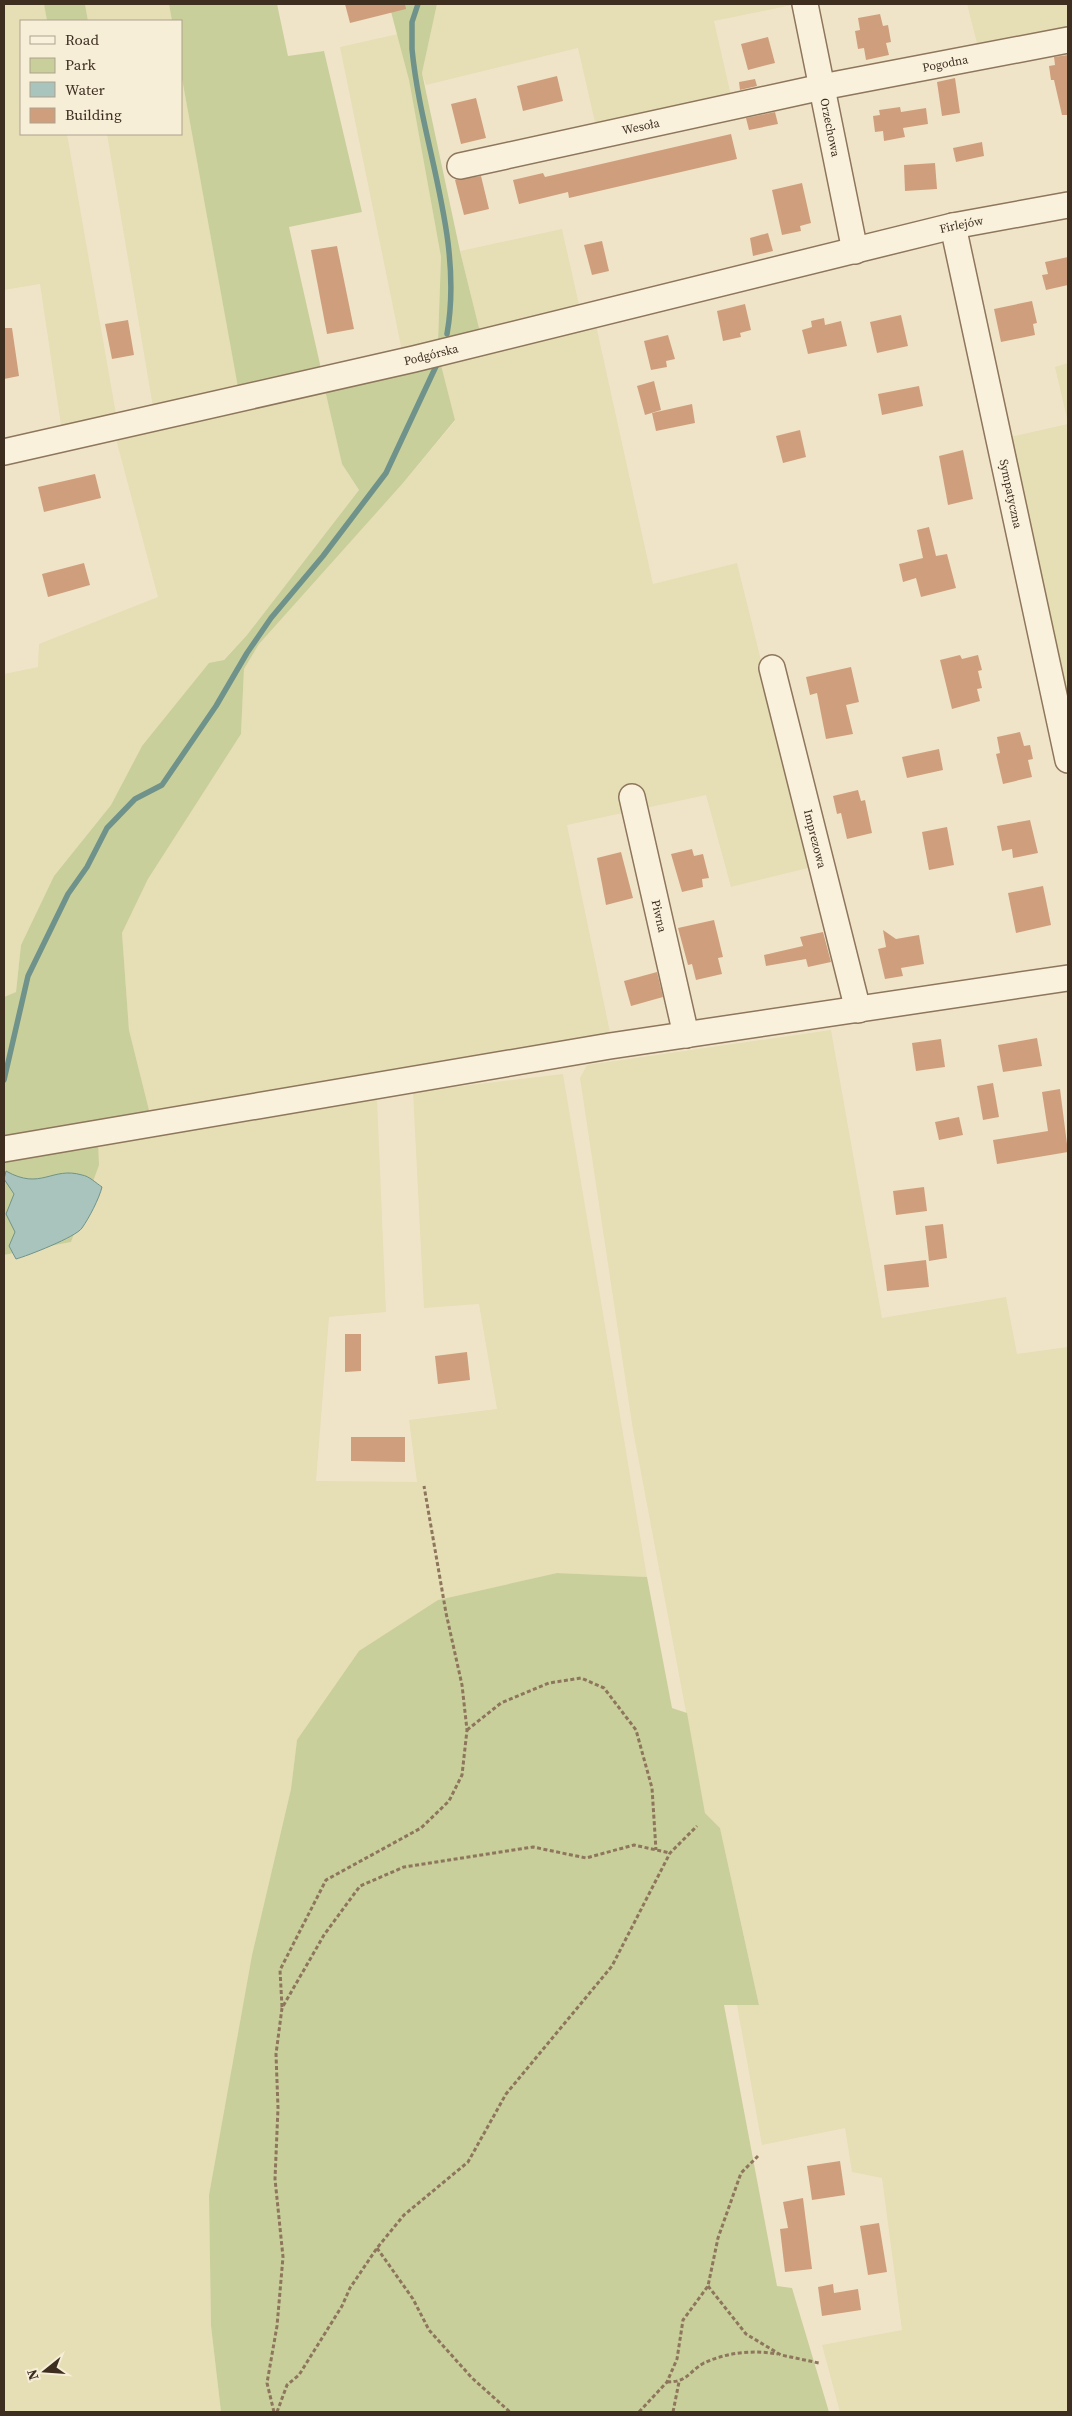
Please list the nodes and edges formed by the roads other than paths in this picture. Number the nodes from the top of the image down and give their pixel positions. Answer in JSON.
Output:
{"nodes":[{"id":1,"x":806,"y":4,"type":"edge"},
{"id":2,"x":1068,"y":40,"type":"edge"},
{"id":3,"x":822,"y":87,"type":"junction"},
{"id":4,"x":460,"y":166,"type":"dead end"},
{"id":5,"x":1068,"y":205,"type":"edge"},
{"id":6,"x":953,"y":226,"type":"junction"},
{"id":7,"x":855,"y":250,"type":"junction"},
{"id":8,"x":4,"y":452,"type":"edge"},
{"id":9,"x":772,"y":668,"type":"dead end"},
{"id":10,"x":1068,"y":760,"type":"edge"},
{"id":11,"x":632,"y":797,"type":"dead end"},
{"id":12,"x":1068,"y":978,"type":"edge"},
{"id":13,"x":858,"y":1010,"type":"junction"},
{"id":14,"x":686,"y":1035,"type":"junction"},
{"id":15,"x":4,"y":1149,"type":"edge"}],
"edges":[{"from":1,"to":3,"type":"street","name":"Orzechowa"},
{"from":2,"to":3,"type":"street","name":"Pogodna"},
{"from":3,"to":4,"type":"street","name":"Wesoła"},
{"from":3,"to":7,"type":"street","name":"Orzechowa"},
{"from":5,"to":6,"type":"street","name":"Firlejów"},
{"from":6,"to":7,"type":"street","name":"Firlejów"},
{"from":6,"to":10,"type":"street","name":"Sympatyczna"},
{"from":7,"to":8,"type":"street","name":"Podgórska"},
{"from":9,"to":13,"type":"street","name":"Imprezowa"},
{"from":11,"to":14,"type":"street","name":"Piwna"},
{"from":12,"to":13,"type":"street"},
{"from":13,"to":14,"type":"street"},
{"from":14,"to":15,"type":"street"}]}
